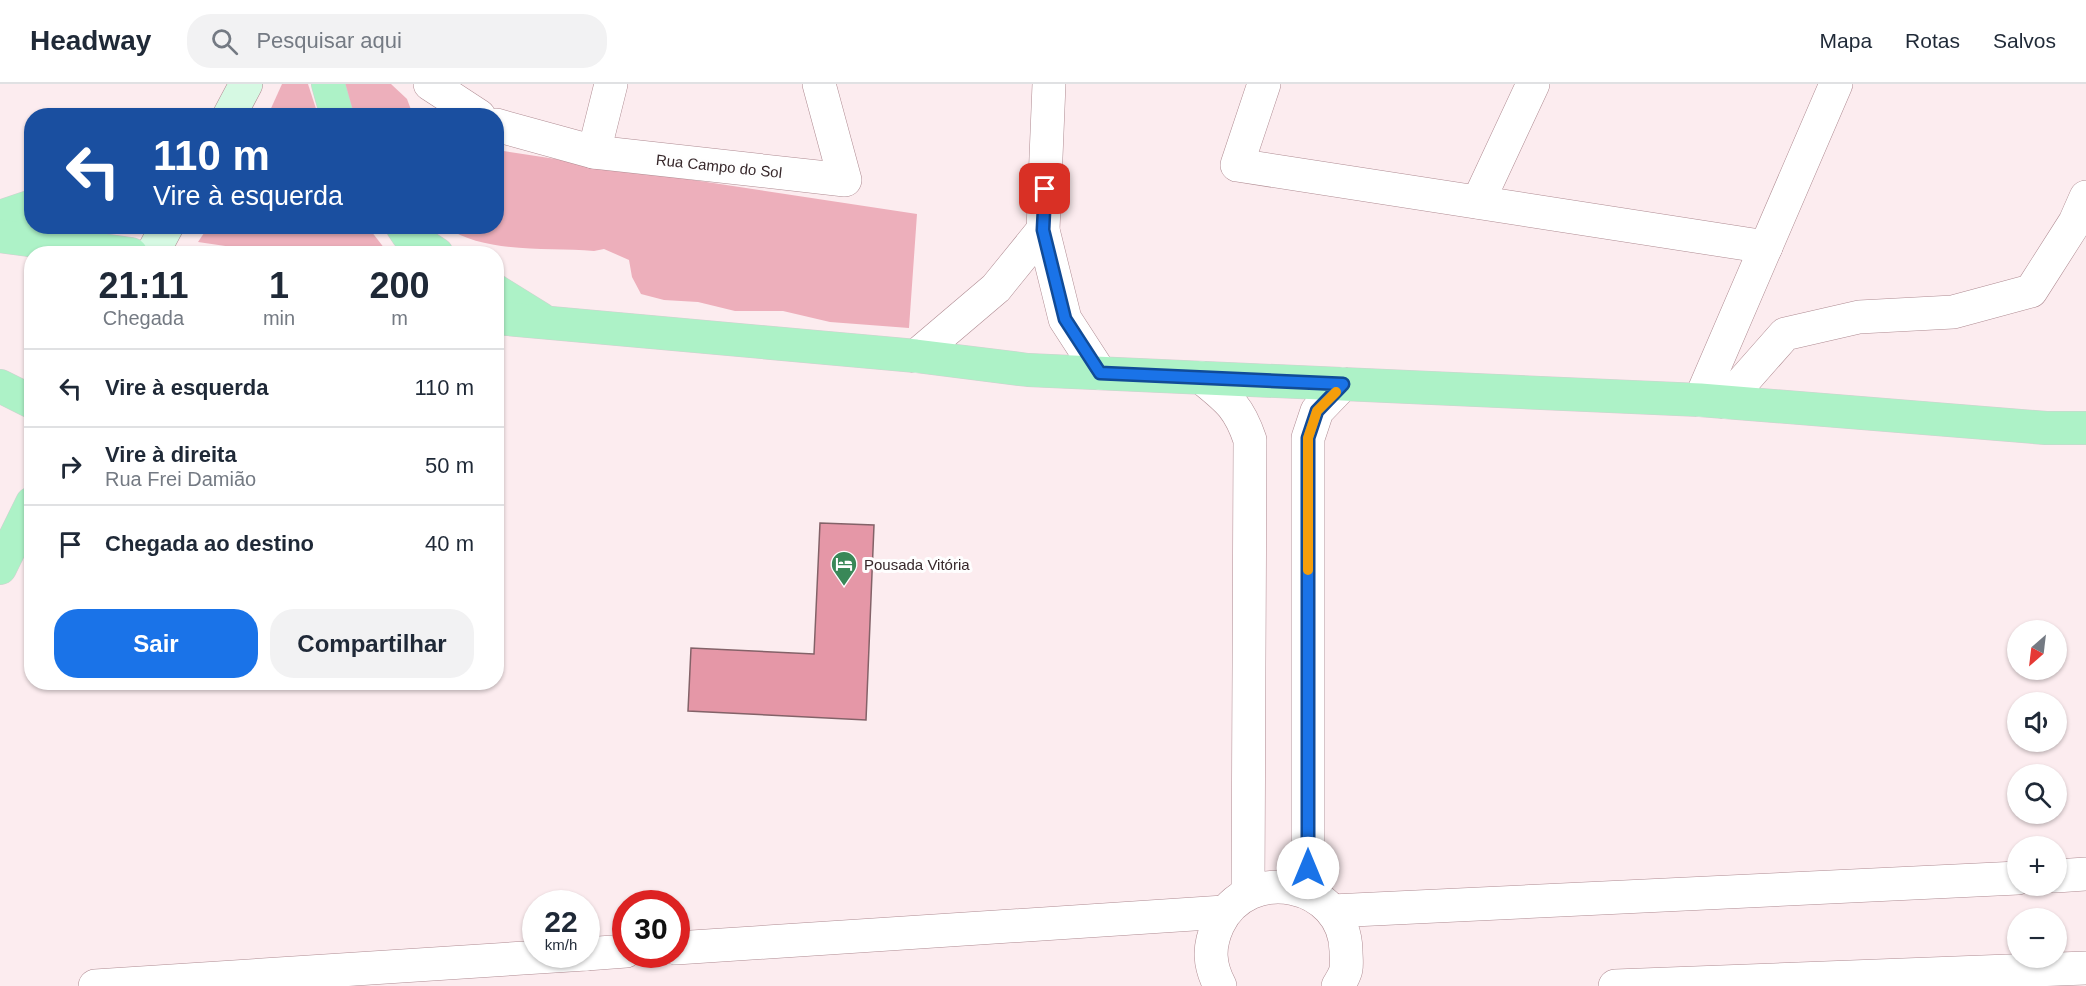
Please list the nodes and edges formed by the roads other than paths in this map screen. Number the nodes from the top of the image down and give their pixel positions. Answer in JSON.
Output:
{"nodes":[{"id":1,"x":246,"y":84,"type":"edge"},
{"id":2,"x":328,"y":84,"type":"edge"},
{"id":3,"x":430,"y":84,"type":"edge"},
{"id":4,"x":611,"y":84,"type":"edge"},
{"id":5,"x":819,"y":84,"type":"edge"},
{"id":6,"x":1049,"y":84,"type":"edge"},
{"id":7,"x":1264,"y":84,"type":"edge"},
{"id":8,"x":1533,"y":84,"type":"edge"},
{"id":9,"x":1836,"y":84,"type":"edge"},
{"id":10,"x":233,"y":108,"type":"edge"},
{"id":11,"x":335,"y":108,"type":"edge"},
{"id":12,"x":467,"y":108,"type":"edge"},
{"id":13,"x":504,"y":127,"type":"edge"},
{"id":14,"x":594,"y":152,"type":"junction"},
{"id":15,"x":2086,"y":197,"type":"edge"},
{"id":16,"x":1478,"y":202,"type":"junction"},
{"id":17,"x":24,"y":209,"type":"edge"},
{"id":18,"x":0,"y":217,"type":"edge"},
{"id":19,"x":1043,"y":230,"type":"junction"},
{"id":20,"x":407,"y":234,"type":"edge"},
{"id":21,"x":0,"y":236,"type":"edge"},
{"id":22,"x":73,"y":246,"type":"edge"},
{"id":23,"x":425,"y":246,"type":"edge"},
{"id":24,"x":1766,"y":247,"type":"junction"},
{"id":25,"x":504,"y":296,"type":"edge"},
{"id":26,"x":504,"y":318,"type":"edge"},
{"id":27,"x":545,"y":321,"type":"junction"},
{"id":28,"x":916,"y":356,"type":"junction"},
{"id":29,"x":1100,"y":373,"type":"junction"},
{"id":30,"x":1202,"y":378,"type":"junction"},
{"id":31,"x":1343,"y":384,"type":"junction"},
{"id":32,"x":0,"y":386,"type":"edge"},
{"id":33,"x":24,"y":398,"type":"edge"},
{"id":34,"x":1712,"y":401,"type":"junction"},
{"id":35,"x":2086,"y":428,"type":"edge"},
{"id":36,"x":24,"y":518,"type":"edge"},
{"id":37,"x":0,"y":568,"type":"edge"},
{"id":38,"x":2086,"y":874,"type":"edge"},
{"id":39,"x":2067,"y":875,"type":"edge"},
{"id":40,"x":2007,"y":878,"type":"edge"},
{"id":41,"x":1320,"y":902,"type":"junction"},
{"id":42,"x":1236,"y":903,"type":"junction"},
{"id":43,"x":690,"y":947,"type":"edge"},
{"id":44,"x":522,"y":958,"type":"edge"},
{"id":45,"x":2086,"y":968,"type":"edge"},
{"id":46,"x":95,"y":986,"type":"edge"},
{"id":47,"x":1220,"y":986,"type":"edge"},
{"id":48,"x":1338,"y":986,"type":"edge"},
{"id":49,"x":1615,"y":986,"type":"edge"}],
"edges":[{"from":1,"to":10,"type":"street"},
{"from":2,"to":11,"type":"main road"},
{"from":3,"to":12,"type":"street"},
{"from":4,"to":14,"type":"street"},
{"from":5,"to":14,"type":"street","name":"Rua Campo do Sol"},
{"from":6,"to":19,"type":"street"},
{"from":7,"to":16,"type":"street"},
{"from":8,"to":16,"type":"street"},
{"from":9,"to":24,"type":"street"},
{"from":13,"to":14,"type":"street","name":"Rua Campo do Sol"},
{"from":15,"to":34,"type":"street"},
{"from":16,"to":24,"type":"street"},
{"from":17,"to":18,"type":"main road"},
{"from":19,"to":28,"type":"street"},
{"from":19,"to":29,"type":"street"},
{"from":20,"to":23,"type":"main road"},
{"from":21,"to":22,"type":"main road"},
{"from":24,"to":34,"type":"street"},
{"from":25,"to":27,"type":"main road"},
{"from":26,"to":27,"type":"main road"},
{"from":27,"to":28,"type":"main road"},
{"from":28,"to":29,"type":"main road"},
{"from":29,"to":30,"type":"main road"},
{"from":30,"to":31,"type":"main road"},
{"from":30,"to":42,"type":"street"},
{"from":31,"to":34,"type":"main road"},
{"from":31,"to":41,"type":"street"},
{"from":32,"to":33,"type":"main road"},
{"from":34,"to":35,"type":"main road"},
{"from":36,"to":37,"type":"main road"},
{"from":38,"to":39,"type":"street"},
{"from":40,"to":41,"type":"street"},
{"from":41,"to":42,"type":"street"},
{"from":41,"to":48,"type":"street"},
{"from":42,"to":43,"type":"street"},
{"from":42,"to":47,"type":"street"},
{"from":44,"to":46,"type":"street"},
{"from":45,"to":49,"type":"street"}]}
